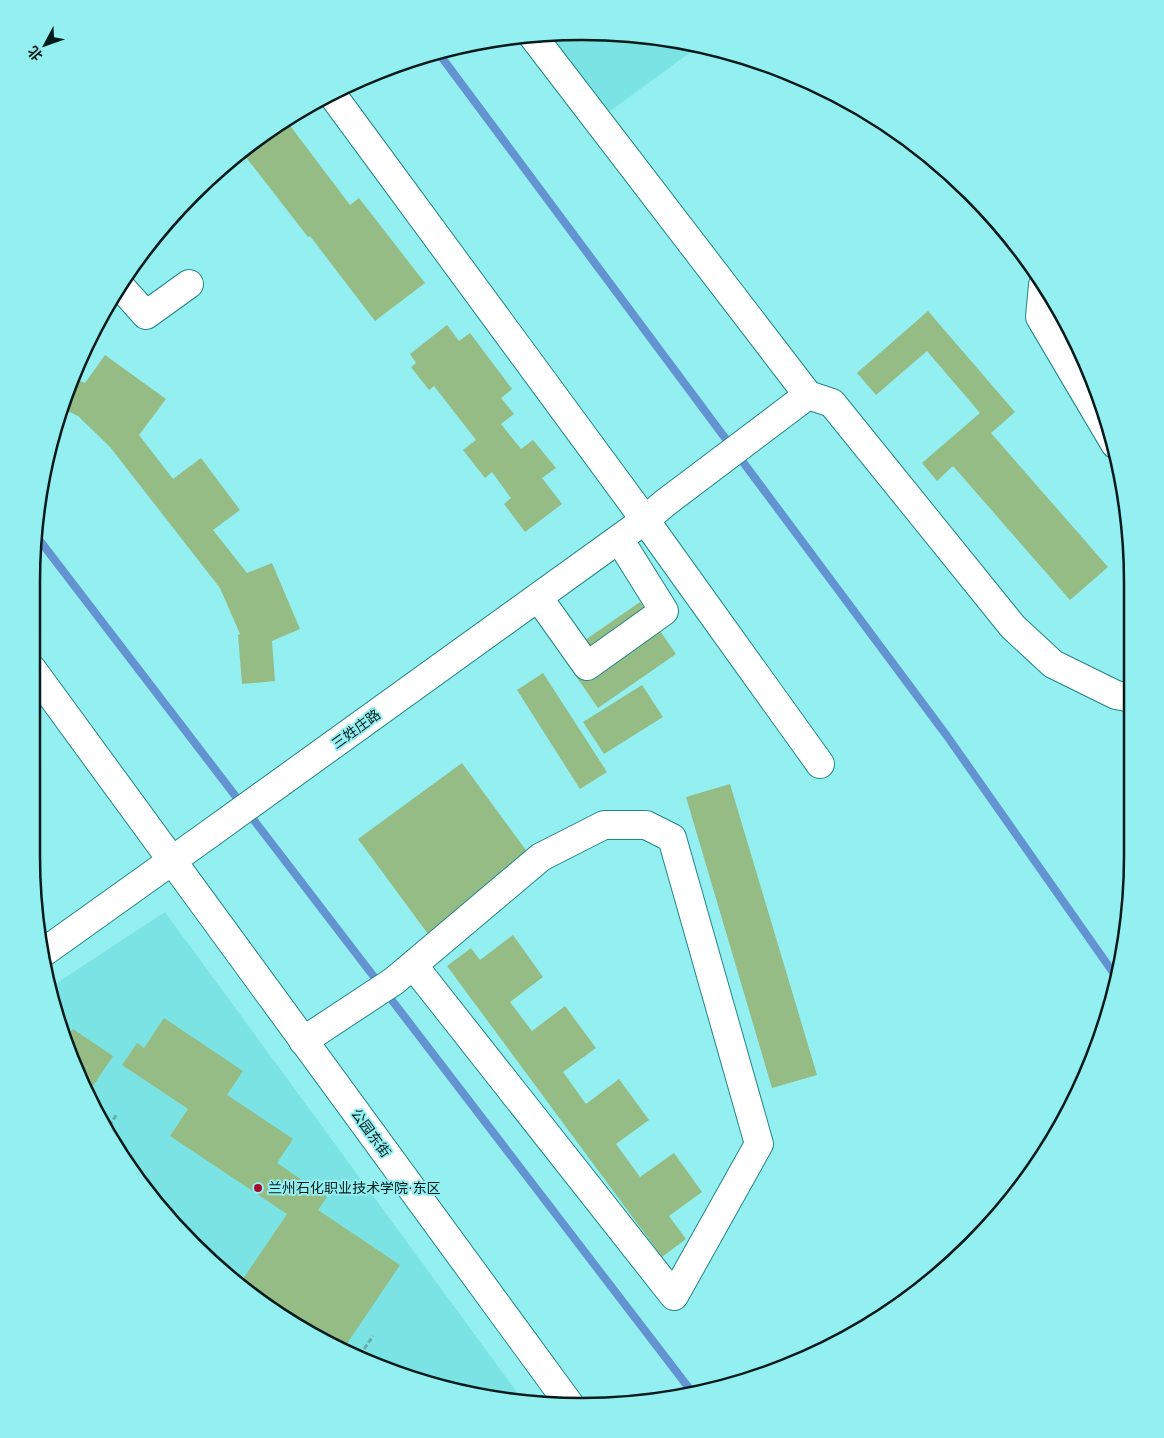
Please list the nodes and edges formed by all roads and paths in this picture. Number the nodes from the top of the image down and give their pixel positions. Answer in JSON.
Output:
{"nodes":[{"id":1,"x":537,"y":42,"type":"edge"},
{"id":2,"x":336,"y":99,"type":"edge"},
{"id":3,"x":190,"y":284,"type":"dead end"},
{"id":4,"x":125,"y":291,"type":"edge"},
{"id":5,"x":1042,"y":296,"type":"edge"},
{"id":6,"x":799,"y":402,"type":"junction"},
{"id":7,"x":1097,"y":413,"type":"edge"},
{"id":8,"x":655,"y":511,"type":"junction"},
{"id":9,"x":619,"y":539,"type":"junction"},
{"id":10,"x":538,"y":597,"type":"junction"},
{"id":11,"x":40,"y":680,"type":"edge"},
{"id":12,"x":1124,"y":696,"type":"edge"},
{"id":13,"x":820,"y":764,"type":"dead end"},
{"id":14,"x":172,"y":861,"type":"junction"},
{"id":15,"x":48,"y":949,"type":"edge"},
{"id":16,"x":404,"y":973,"type":"junction"},
{"id":17,"x":303,"y":1041,"type":"junction"},
{"id":18,"x":117,"y":1114,"type":"dead end"},
{"id":19,"x":111,"y":1123,"type":"edge"},
{"id":20,"x":373,"y":1336,"type":"dead end"},
{"id":21,"x":363,"y":1351,"type":"edge"},
{"id":22,"x":564,"y":1397,"type":"edge"}],
"edges":[{"from":1,"to":6,"type":"street"},
{"from":2,"to":8,"type":"street"},
{"from":3,"to":4,"type":"street"},
{"from":5,"to":7,"type":"street"},
{"from":6,"to":8,"type":"street","name":"三姓庄路"},
{"from":6,"to":12,"type":"street"},
{"from":8,"to":9,"type":"street","name":"三姓庄路"},
{"from":8,"to":13,"type":"street"},
{"from":9,"to":10,"type":"street","name":"三姓庄路"},
{"from":9,"to":10,"type":"street"},
{"from":10,"to":14,"type":"street","name":"三姓庄路"},
{"from":11,"to":14,"type":"street","name":"公园东街"},
{"from":14,"to":15,"type":"street","name":"三姓庄路"},
{"from":14,"to":17,"type":"street","name":"公园东街"},
{"from":16,"to":16,"type":"street"},
{"from":16,"to":17,"type":"street"},
{"from":17,"to":22,"type":"street","name":"公园东街"},
{"from":18,"to":19,"type":"path"},
{"from":20,"to":21,"type":"path"}]}
